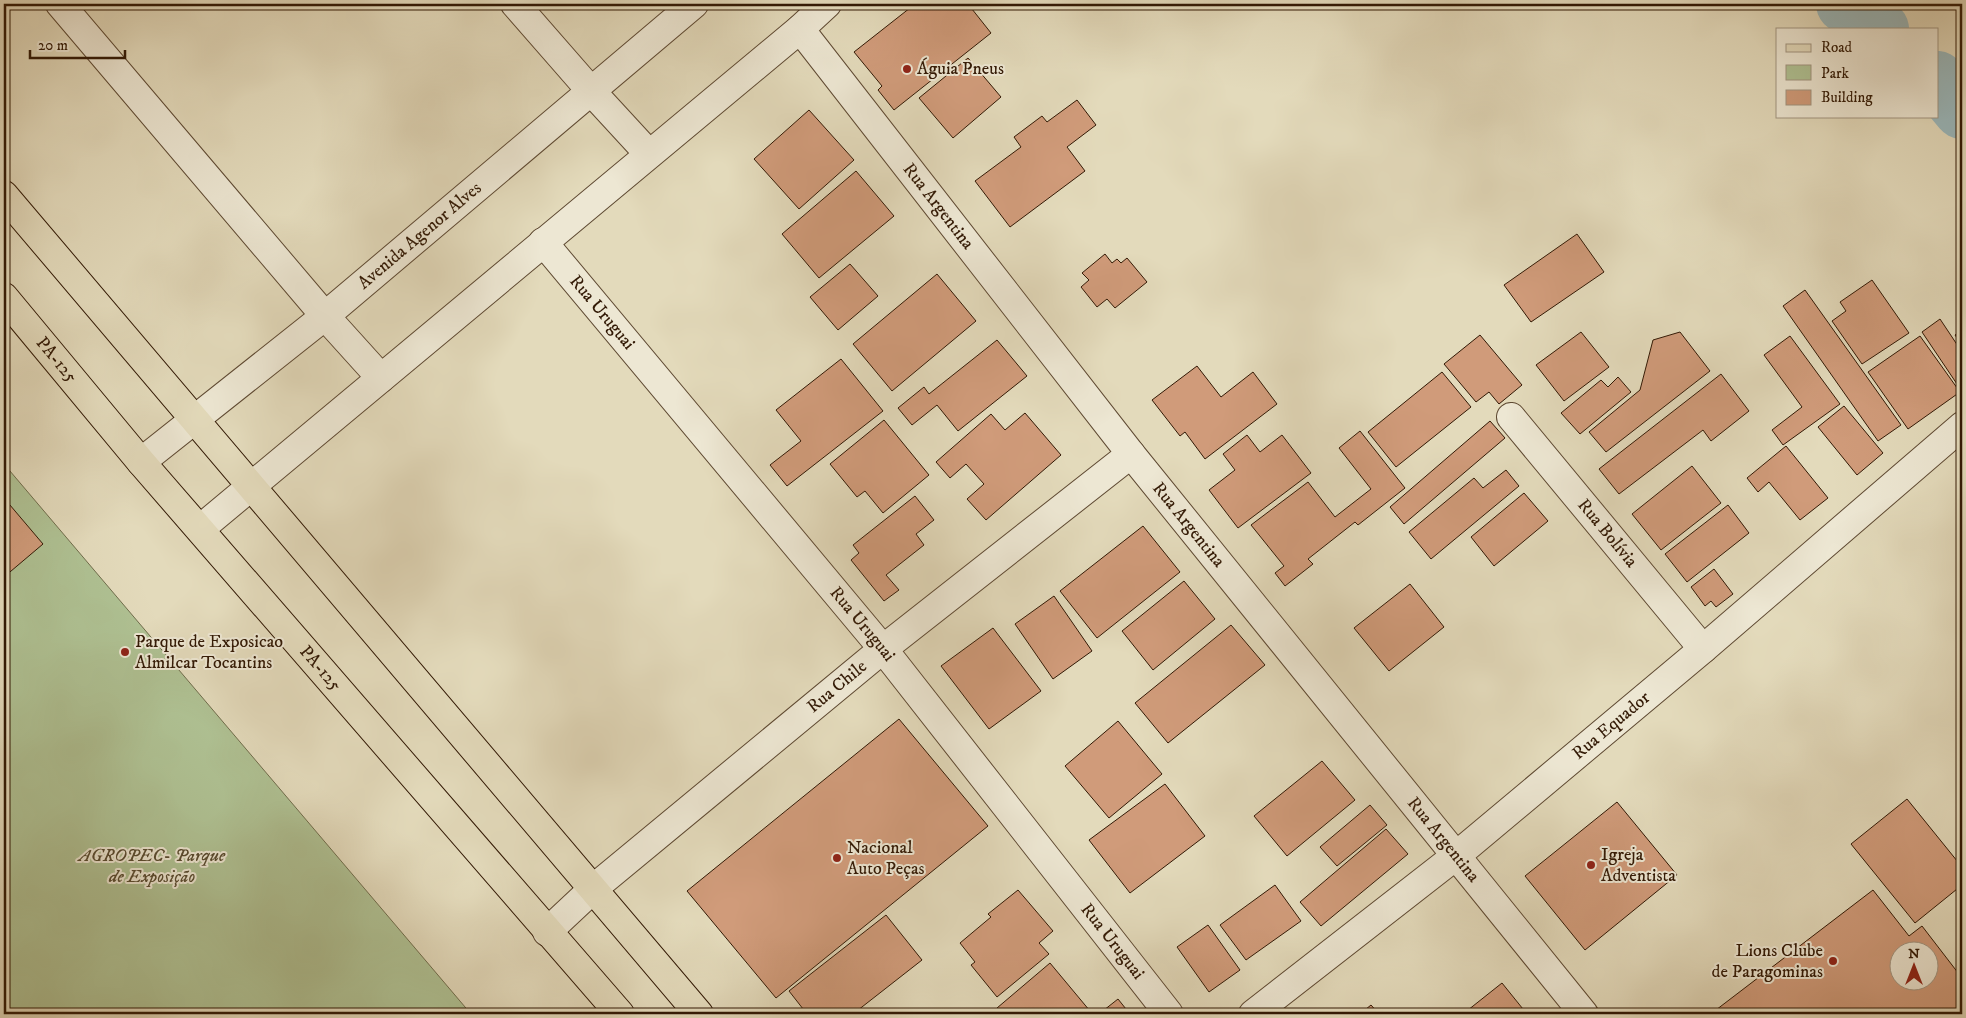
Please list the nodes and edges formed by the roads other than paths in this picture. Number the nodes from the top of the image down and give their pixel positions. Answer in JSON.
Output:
{"nodes":[{"id":1,"x":60,"y":4,"type":"edge"},
{"id":2,"x":516,"y":4,"type":"edge"},
{"id":3,"x":694,"y":4,"type":"edge"},
{"id":4,"x":828,"y":4,"type":"edge"},
{"id":5,"x":800,"y":29,"type":"junction"},
{"id":6,"x":591,"y":91,"type":"junction"},
{"id":7,"x":649,"y":154,"type":"junction"},
{"id":8,"x":4,"y":195,"type":"edge"},
{"id":9,"x":543,"y":242,"type":"junction"},
{"id":10,"x":4,"y":297,"type":"edge"},
{"id":11,"x":324,"y":316,"type":"junction"},
{"id":12,"x":381,"y":378,"type":"junction"},
{"id":13,"x":1512,"y":418,"type":"dead end"},
{"id":14,"x":193,"y":420,"type":"junction"},
{"id":15,"x":1962,"y":426,"type":"edge"},
{"id":16,"x":1131,"y":454,"type":"junction"},
{"id":17,"x":141,"y":462,"type":"junction"},
{"id":18,"x":249,"y":487,"type":"junction"},
{"id":19,"x":200,"y":529,"type":"junction"},
{"id":20,"x":883,"y":649,"type":"junction"},
{"id":21,"x":1703,"y":649,"type":"junction"},
{"id":22,"x":1457,"y":855,"type":"junction"},
{"id":23,"x":594,"y":888,"type":"junction"},
{"id":24,"x":547,"y":932,"type":"junction"},
{"id":25,"x":620,"y":1014,"type":"edge"},
{"id":26,"x":698,"y":1014,"type":"edge"},
{"id":27,"x":1169,"y":1014,"type":"edge"},
{"id":28,"x":1253,"y":1014,"type":"edge"},
{"id":29,"x":1584,"y":1014,"type":"edge"}],
"edges":[{"from":1,"to":11,"type":"street"},
{"from":2,"to":6,"type":"street"},
{"from":3,"to":6,"type":"street","name":"Avenida Agenor Alves"},
{"from":4,"to":5,"type":"street"},
{"from":5,"to":7,"type":"street"},
{"from":5,"to":16,"type":"street","name":"Rua Argentina"},
{"from":6,"to":7,"type":"street"},
{"from":6,"to":11,"type":"street","name":"Avenida Agenor Alves"},
{"from":7,"to":9,"type":"street"},
{"from":8,"to":14,"type":"main road"},
{"from":9,"to":12,"type":"street"},
{"from":9,"to":20,"type":"street","name":"Rua Uruguai"},
{"from":10,"to":17,"type":"main road","name":"PA-125","number":"PA-125"},
{"from":11,"to":12,"type":"street"},
{"from":11,"to":14,"type":"street","name":"Avenida Agenor Alves"},
{"from":12,"to":18,"type":"street"},
{"from":13,"to":21,"type":"street","name":"Rua Bolívia"},
{"from":14,"to":17,"type":"street","name":"Avenida Agenor Alves"},
{"from":14,"to":18,"type":"main road"},
{"from":15,"to":21,"type":"street","name":"Rua Equador"},
{"from":16,"to":20,"type":"street","name":"Rua Chile"},
{"from":16,"to":22,"type":"street","name":"Rua Argentina"},
{"from":17,"to":19,"type":"main road","name":"PA-125","number":"PA-125"},
{"from":18,"to":19,"type":"street"},
{"from":18,"to":23,"type":"main road"},
{"from":19,"to":24,"type":"main road","name":"PA-125","number":"PA-125"},
{"from":20,"to":23,"type":"street","name":"Rua Chile"},
{"from":20,"to":27,"type":"street","name":"Rua Uruguai"},
{"from":21,"to":22,"type":"street","name":"Rua Equador"},
{"from":22,"to":28,"type":"street","name":"Rua Equador"},
{"from":22,"to":29,"type":"street","name":"Rua Argentina"},
{"from":23,"to":24,"type":"street","name":"Rua Chile"},
{"from":23,"to":26,"type":"main road"},
{"from":24,"to":25,"type":"main road","name":"PA-125","number":"PA-125"}]}
